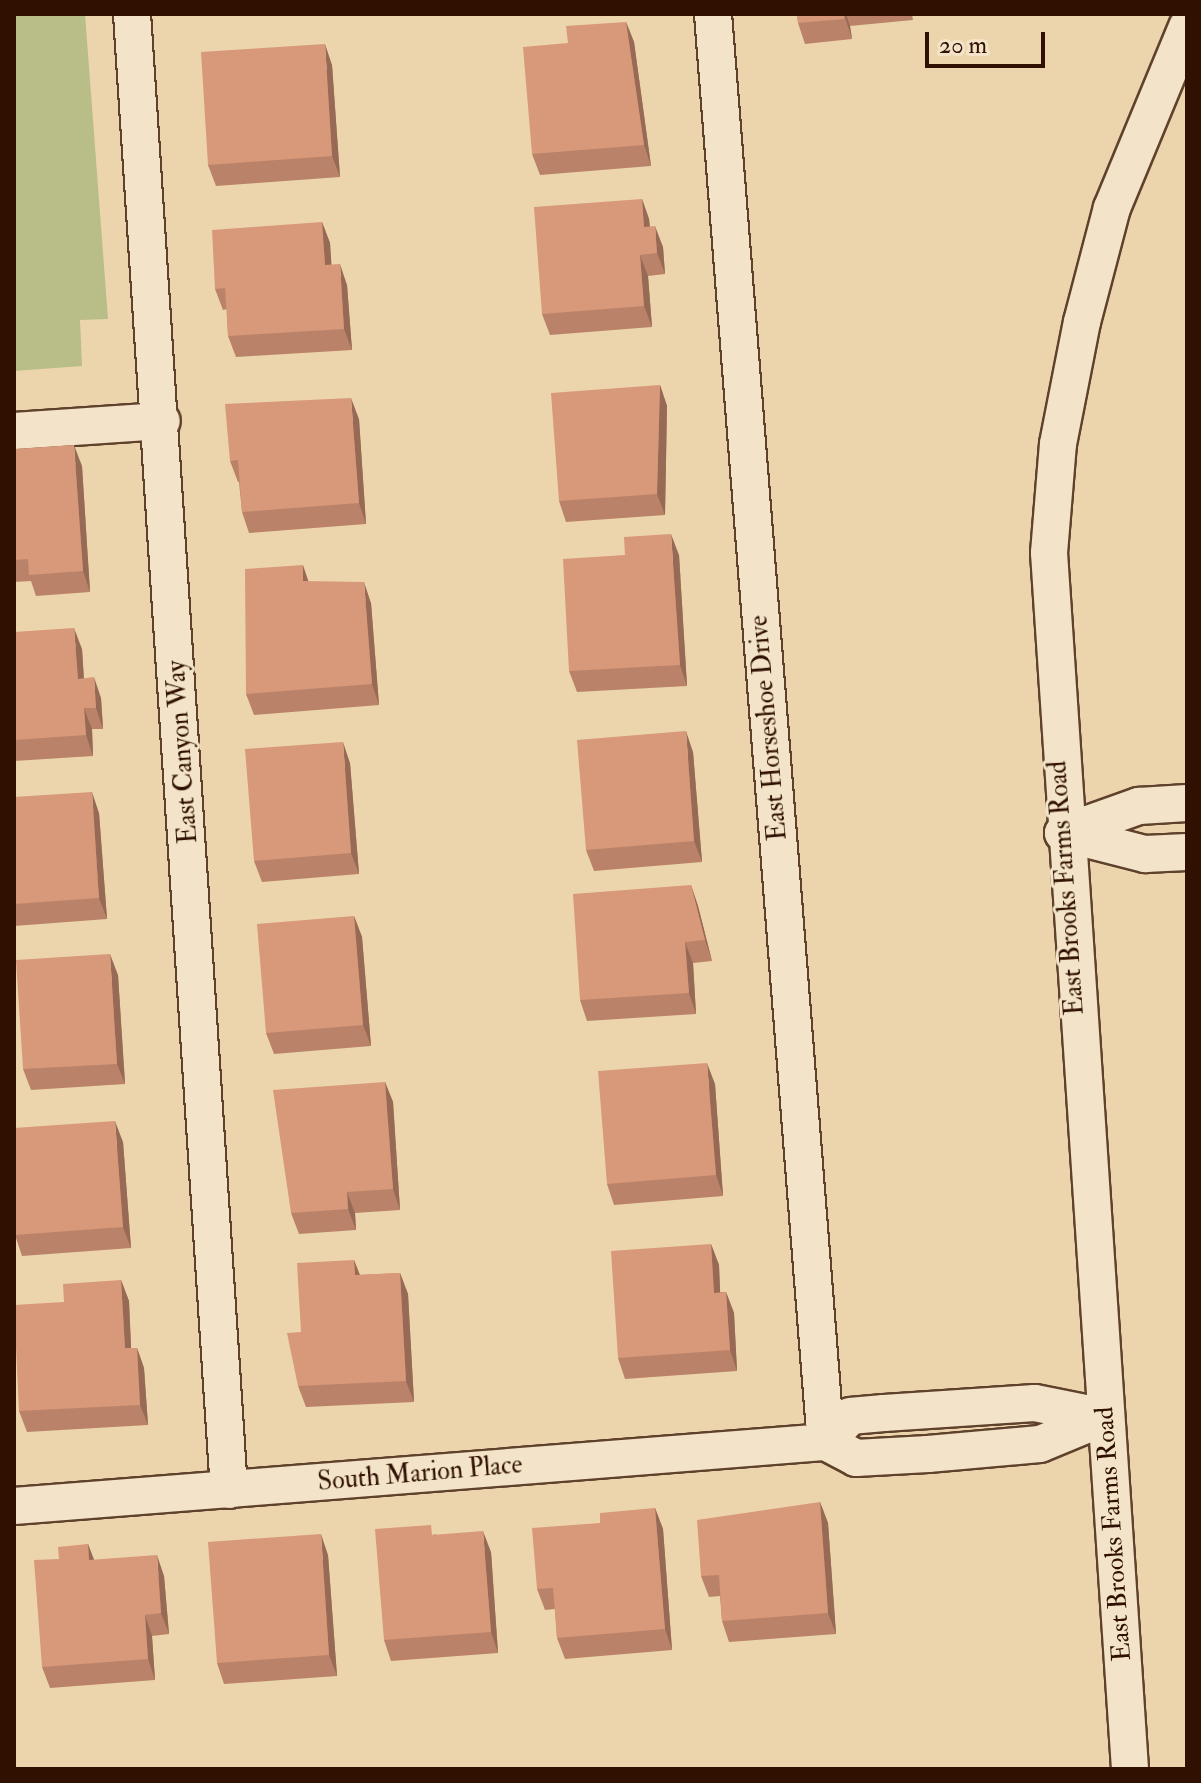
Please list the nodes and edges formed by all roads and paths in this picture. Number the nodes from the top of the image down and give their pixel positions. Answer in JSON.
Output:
{"nodes":[{"id":1,"x":132,"y":14,"type":"edge"},
{"id":2,"x":713,"y":14,"type":"edge"},
{"id":3,"x":1187,"y":27,"type":"edge"},
{"id":4,"x":162,"y":421,"type":"junction"},
{"id":5,"x":14,"y":431,"type":"edge"},
{"id":6,"x":1187,"y":803,"type":"edge"},
{"id":7,"x":1063,"y":833,"type":"junction"},
{"id":8,"x":1187,"y":852,"type":"edge"},
{"id":9,"x":923,"y":1410,"type":"junction"},
{"id":10,"x":1105,"y":1417,"type":"junction"},
{"id":11,"x":826,"y":1442,"type":"junction"},
{"id":12,"x":928,"y":1454,"type":"junction"},
{"id":13,"x":229,"y":1490,"type":"junction"},
{"id":14,"x":14,"y":1506,"type":"edge"},
{"id":15,"x":1130,"y":1769,"type":"edge"}],
"edges":[{"from":1,"to":4,"type":"street","name":"East Canyon Way"},
{"from":2,"to":11,"type":"street","name":"East Horseshoe Drive"},
{"from":3,"to":7,"type":"street","name":"East Brooks Farms Road"},
{"from":4,"to":5,"type":"street"},
{"from":4,"to":13,"type":"street","name":"East Canyon Way"},
{"from":6,"to":7,"type":"street"},
{"from":7,"to":8,"type":"street"},
{"from":7,"to":10,"type":"street","name":"East Brooks Farms Road"},
{"from":9,"to":10,"type":"street"},
{"from":9,"to":11,"type":"street"},
{"from":9,"to":12,"type":"street"},
{"from":10,"to":12,"type":"street","name":"South Marion Place"},
{"from":10,"to":15,"type":"street","name":"East Brooks Farms Road"},
{"from":11,"to":12,"type":"street","name":"South Marion Place"},
{"from":11,"to":13,"type":"street","name":"South Marion Place"},
{"from":13,"to":14,"type":"street","name":"South Marion Place"}]}
